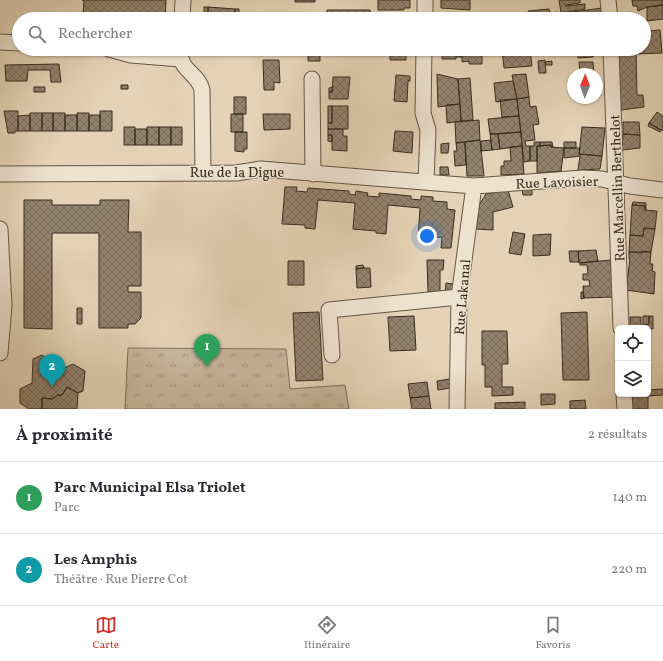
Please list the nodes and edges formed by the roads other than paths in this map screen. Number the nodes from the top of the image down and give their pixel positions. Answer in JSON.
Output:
{"nodes":[{"id":1,"x":183,"y":0,"type":"edge"},
{"id":2,"x":425,"y":0,"type":"edge"},
{"id":3,"x":608,"y":0,"type":"edge"},
{"id":4,"x":182,"y":12,"type":"edge"},
{"id":5,"x":425,"y":12,"type":"edge"},
{"id":6,"x":609,"y":12,"type":"edge"},
{"id":7,"x":0,"y":42,"type":"edge"},
{"id":8,"x":12,"y":43,"type":"edge"},
{"id":9,"x":180,"y":56,"type":"edge"},
{"id":10,"x":424,"y":56,"type":"edge"},
{"id":11,"x":611,"y":56,"type":"edge"},
{"id":12,"x":312,"y":79,"type":"dead end"},
{"id":13,"x":203,"y":173,"type":"junction"},
{"id":14,"x":0,"y":174,"type":"edge"},
{"id":15,"x":313,"y":174,"type":"junction"},
{"id":16,"x":426,"y":182,"type":"junction"},
{"id":17,"x":616,"y":182,"type":"junction"},
{"id":18,"x":474,"y":186,"type":"junction"},
{"id":19,"x":663,"y":190,"type":"edge"},
{"id":20,"x":0,"y":229,"type":"edge"},
{"id":21,"x":459,"y":297,"type":"junction"},
{"id":22,"x":621,"y":325,"type":"edge"},
{"id":23,"x":0,"y":353,"type":"edge"},
{"id":24,"x":332,"y":355,"type":"dead end"},
{"id":25,"x":624,"y":397,"type":"edge"},
{"id":26,"x":457,"y":409,"type":"edge"},
{"id":27,"x":625,"y":409,"type":"edge"}],
"edges":[{"from":1,"to":4,"type":"street"},
{"from":2,"to":5,"type":"street"},
{"from":3,"to":6,"type":"street"},
{"from":7,"to":8,"type":"street"},
{"from":9,"to":13,"type":"street"},
{"from":10,"to":16,"type":"street"},
{"from":11,"to":17,"type":"street","name":"Rue Marcellin Berthelot"},
{"from":12,"to":15,"type":"street"},
{"from":13,"to":14,"type":"street","name":"Rue de la Digue"},
{"from":13,"to":15,"type":"street","name":"Rue de la Digue"},
{"from":15,"to":16,"type":"street","name":"Rue de la Digue"},
{"from":16,"to":18,"type":"street","name":"Rue de la Digue"},
{"from":17,"to":18,"type":"street","name":"Rue Lavoisier"},
{"from":17,"to":19,"type":"street","name":"Rue Lavoisier"},
{"from":17,"to":22,"type":"street","name":"Rue Marcellin Berthelot"},
{"from":18,"to":21,"type":"street","name":"Rue Lakanal"},
{"from":20,"to":23,"type":"street"},
{"from":21,"to":24,"type":"street"},
{"from":21,"to":26,"type":"street","name":"Rue Lakanal"},
{"from":25,"to":27,"type":"street"}]}
